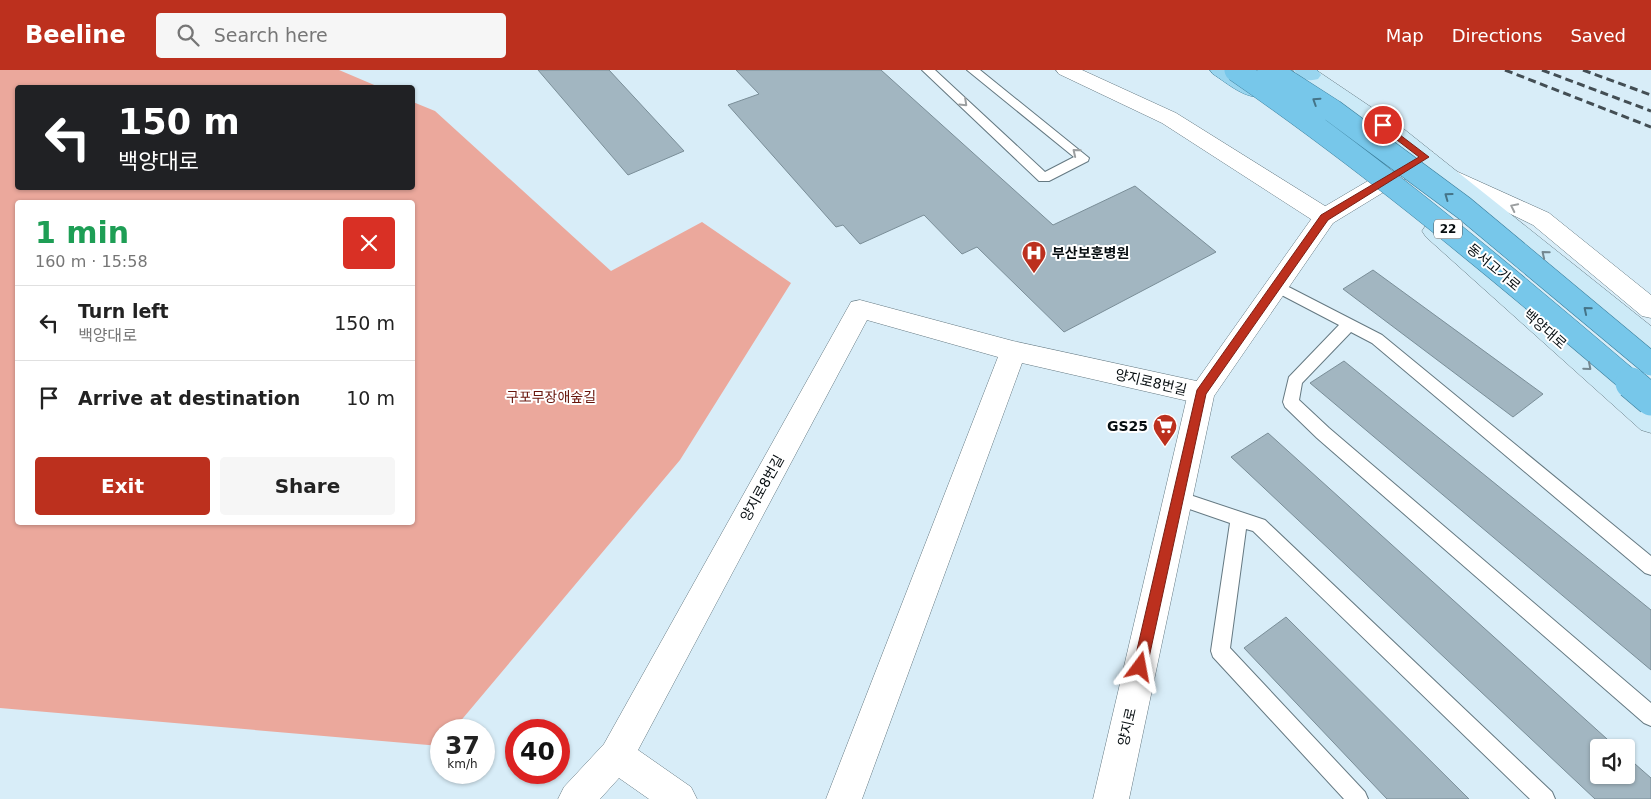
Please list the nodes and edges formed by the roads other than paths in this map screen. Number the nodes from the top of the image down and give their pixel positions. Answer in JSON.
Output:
{"nodes":[{"id":1,"x":928,"y":70,"type":"edge"},
{"id":2,"x":973,"y":70,"type":"edge"},
{"id":3,"x":1066,"y":70,"type":"edge"},
{"id":4,"x":1220,"y":70,"type":"edge"},
{"id":5,"x":1226,"y":70,"type":"edge"},
{"id":6,"x":1236,"y":70,"type":"edge"},
{"id":7,"x":1269,"y":70,"type":"edge"},
{"id":8,"x":1306,"y":72,"type":"edge"},
{"id":9,"x":1267,"y":98,"type":"junction"},
{"id":10,"x":1435,"y":165,"type":"junction"},
{"id":11,"x":1380,"y":184,"type":"junction"},
{"id":12,"x":1325,"y":217,"type":"junction"},
{"id":13,"x":1277,"y":286,"type":"junction"},
{"id":14,"x":1651,"y":309,"type":"edge"},
{"id":15,"x":1348,"y":324,"type":"junction"},
{"id":16,"x":1651,"y":340,"type":"edge"},
{"id":17,"x":1014,"y":350,"type":"junction"},
{"id":18,"x":1651,"y":364,"type":"edge"},
{"id":19,"x":1201,"y":393,"type":"junction"},
{"id":20,"x":1651,"y":400,"type":"edge"},
{"id":21,"x":1651,"y":422,"type":"edge"},
{"id":22,"x":1178,"y":498,"type":"junction"},
{"id":23,"x":1239,"y":518,"type":"junction"},
{"id":24,"x":1651,"y":567,"type":"edge"},
{"id":25,"x":1651,"y":716,"type":"edge"},
{"id":26,"x":616,"y":756,"type":"junction"},
{"id":27,"x":576,"y":799,"type":"edge"},
{"id":28,"x":680,"y":799,"type":"edge"},
{"id":29,"x":844,"y":799,"type":"edge"},
{"id":30,"x":1111,"y":799,"type":"edge"},
{"id":31,"x":1358,"y":799,"type":"edge"},
{"id":32,"x":1545,"y":799,"type":"edge"}],
"edges":[{"from":1,"to":2,"type":"lane","one_way":true},
{"from":3,"to":12,"type":"street"},
{"from":4,"to":9,"type":"main road"},
{"from":5,"to":9,"type":"main road","name":"백양대로"},
{"from":6,"to":20,"type":"highway","name":"동서고가로","number":"22","bridge":true},
{"from":18,"to":7,"type":"highway","name":"동서고가로","number":"22","one_way":true,"bridge":true},
{"from":8,"to":10,"type":"main road"},
{"from":9,"to":11,"type":"main road","name":"백양대로"},
{"from":10,"to":11,"type":"street","name":"양지로"},
{"from":14,"to":10,"type":"street","one_way":true},
{"from":16,"to":10,"type":"main road","one_way":true},
{"from":11,"to":12,"type":"street","name":"양지로"},
{"from":11,"to":21,"type":"main road","name":"백양대로","one_way":true},
{"from":12,"to":13,"type":"street","name":"양지로"},
{"from":13,"to":15,"type":"lane"},
{"from":13,"to":19,"type":"street","name":"양지로"},
{"from":15,"to":24,"type":"lane"},
{"from":15,"to":25,"type":"lane"},
{"from":17,"to":19,"type":"street","name":"양지로8번길"},
{"from":17,"to":26,"type":"street","name":"양지로8번길"},
{"from":17,"to":29,"type":"street"},
{"from":19,"to":22,"type":"street","name":"양지로"},
{"from":22,"to":23,"type":"lane"},
{"from":22,"to":30,"type":"street","name":"양지로"},
{"from":23,"to":31,"type":"lane"},
{"from":23,"to":32,"type":"lane"},
{"from":26,"to":27,"type":"street","name":"양지로8번길"},
{"from":26,"to":28,"type":"street"}]}
